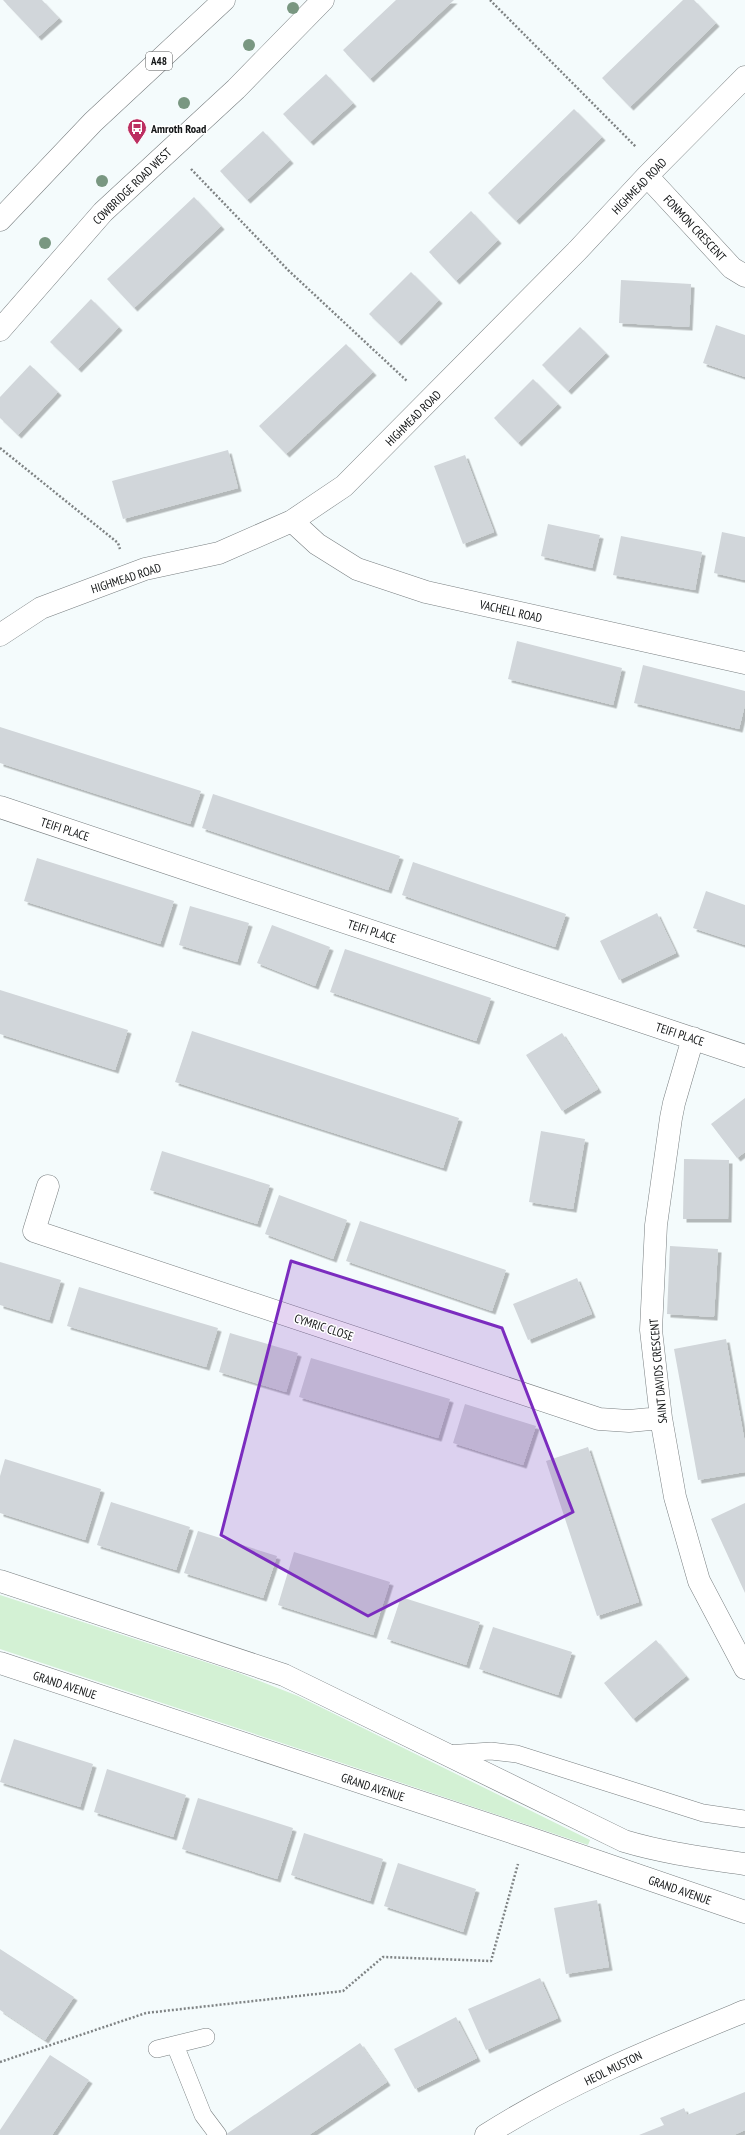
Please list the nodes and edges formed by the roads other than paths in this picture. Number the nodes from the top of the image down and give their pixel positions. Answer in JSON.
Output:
{"nodes":[{"id":1,"x":224,"y":0,"type":"edge"},
{"id":2,"x":323,"y":0,"type":"edge"},
{"id":3,"x":745,"y":77,"type":"edge"},
{"id":4,"x":652,"y":172,"type":"junction"},
{"id":5,"x":0,"y":220,"type":"edge"},
{"id":6,"x":745,"y":276,"type":"edge"},
{"id":7,"x":0,"y":330,"type":"edge"},
{"id":8,"x":292,"y":521,"type":"junction"},
{"id":9,"x":0,"y":635,"type":"edge"},
{"id":10,"x":745,"y":663,"type":"edge"},
{"id":11,"x":0,"y":807,"type":"edge"},
{"id":12,"x":693,"y":1038,"type":"junction"},
{"id":13,"x":745,"y":1056,"type":"edge"},
{"id":14,"x":48,"y":1186,"type":"dead end"},
{"id":15,"x":661,"y":1418,"type":"junction"},
{"id":16,"x":0,"y":1581,"type":"edge"},
{"id":17,"x":0,"y":1664,"type":"edge"},
{"id":18,"x":745,"y":1668,"type":"edge"},
{"id":19,"x":446,"y":1754,"type":"junction"},
{"id":20,"x":745,"y":1819,"type":"edge"},
{"id":21,"x":745,"y":1864,"type":"edge"},
{"id":22,"x":745,"y":1912,"type":"edge"},
{"id":23,"x":745,"y":2011,"type":"edge"},
{"id":24,"x":206,"y":2037,"type":"dead end"},
{"id":25,"x":175,"y":2045,"type":"junction"},
{"id":26,"x":157,"y":2049,"type":"dead end"},
{"id":27,"x":218,"y":2135,"type":"edge"},
{"id":28,"x":486,"y":2135,"type":"edge"}],
"edges":[{"from":1,"to":5,"type":"main road","number":"A48"},
{"from":2,"to":7,"type":"main road","name":"COWBRIDGE ROAD WEST"},
{"from":3,"to":4,"type":"main road","name":"HIGHMEAD ROAD"},
{"from":4,"to":6,"type":"main road","name":"FONMON CRESCENT"},
{"from":4,"to":8,"type":"main road","name":"HIGHMEAD ROAD"},
{"from":8,"to":9,"type":"main road","name":"HIGHMEAD ROAD"},
{"from":8,"to":10,"type":"main road","name":"VACHELL ROAD"},
{"from":11,"to":12,"type":"main road","name":"TEIFI PLACE"},
{"from":12,"to":13,"type":"main road","name":"TEIFI PLACE"},
{"from":12,"to":15,"type":"main road","name":"SAINT DAVIDS CRESCENT"},
{"from":14,"to":15,"type":"main road","name":"CYMRIC CLOSE"},
{"from":15,"to":18,"type":"main road","name":"SAINT DAVIDS CRESCENT"},
{"from":16,"to":19,"type":"main road"},
{"from":17,"to":22,"type":"main road","name":"GRAND AVENUE"},
{"from":19,"to":20,"type":"lane"},
{"from":19,"to":21,"type":"main road"},
{"from":23,"to":28,"type":"main road","name":"HEOL MUSTON"},
{"from":24,"to":25,"type":"lane"},
{"from":25,"to":26,"type":"lane"},
{"from":25,"to":27,"type":"lane"}]}
